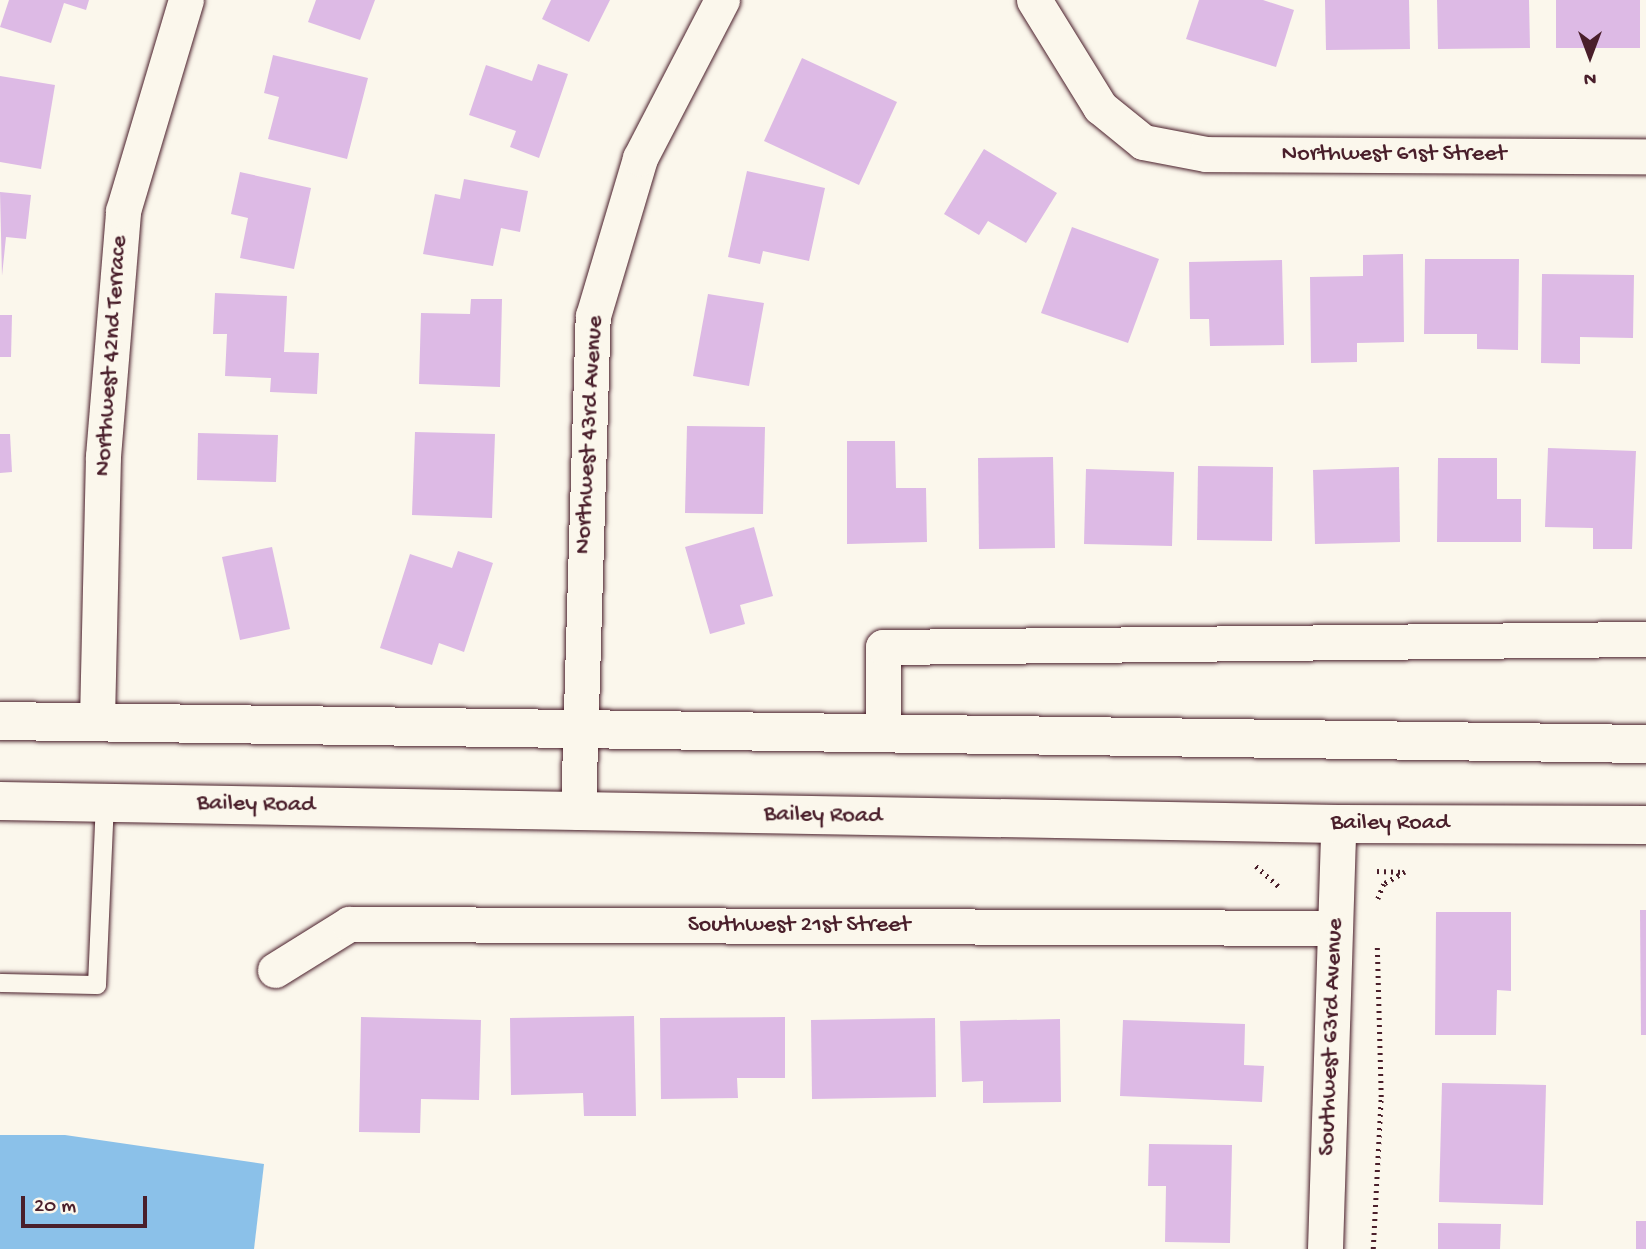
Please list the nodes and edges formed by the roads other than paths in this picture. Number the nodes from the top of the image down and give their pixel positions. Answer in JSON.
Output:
{"nodes":[{"id":1,"x":186,"y":0,"type":"edge"},
{"id":2,"x":722,"y":0,"type":"edge"},
{"id":3,"x":1034,"y":0,"type":"edge"},
{"id":4,"x":1646,"y":156,"type":"edge"},
{"id":5,"x":1646,"y":639,"type":"edge"},
{"id":6,"x":97,"y":720,"type":"junction"},
{"id":7,"x":0,"y":721,"type":"edge"},
{"id":8,"x":580,"y":727,"type":"junction"},
{"id":9,"x":883,"y":731,"type":"junction"},
{"id":10,"x":1646,"y":744,"type":"edge"},
{"id":11,"x":0,"y":801,"type":"edge"},
{"id":12,"x":104,"y":802,"type":"junction"},
{"id":13,"x":578,"y":812,"type":"junction"},
{"id":14,"x":1338,"y":824,"type":"junction"},
{"id":15,"x":1646,"y":825,"type":"edge"},
{"id":16,"x":1335,"y":928,"type":"junction"},
{"id":17,"x":275,"y":970,"type":"dead end"},
{"id":18,"x":0,"y":983,"type":"edge"},
{"id":19,"x":1325,"y":1249,"type":"edge"}],
"edges":[{"from":1,"to":6,"type":"street","name":"Northwest 42nd Terrace"},
{"from":2,"to":8,"type":"street","name":"Northwest 43rd Avenue"},
{"from":3,"to":4,"type":"street","name":"Northwest 61st Street"},
{"from":5,"to":9,"type":"street"},
{"from":6,"to":7,"type":"street"},
{"from":6,"to":8,"type":"street"},
{"from":8,"to":9,"type":"street"},
{"from":8,"to":13,"type":"street","name":"Northwest 43rd Avenue"},
{"from":9,"to":10,"type":"street"},
{"from":11,"to":12,"type":"street","name":"Bailey Road"},
{"from":12,"to":13,"type":"street","name":"Bailey Road"},
{"from":12,"to":18,"type":"lane"},
{"from":13,"to":14,"type":"street","name":"Bailey Road"},
{"from":14,"to":15,"type":"street","name":"Bailey Road"},
{"from":14,"to":16,"type":"street","name":"Southwest 63rd Avenue"},
{"from":16,"to":17,"type":"street","name":"Southwest 21st Street"},
{"from":16,"to":19,"type":"street","name":"Southwest 63rd Avenue"}]}
